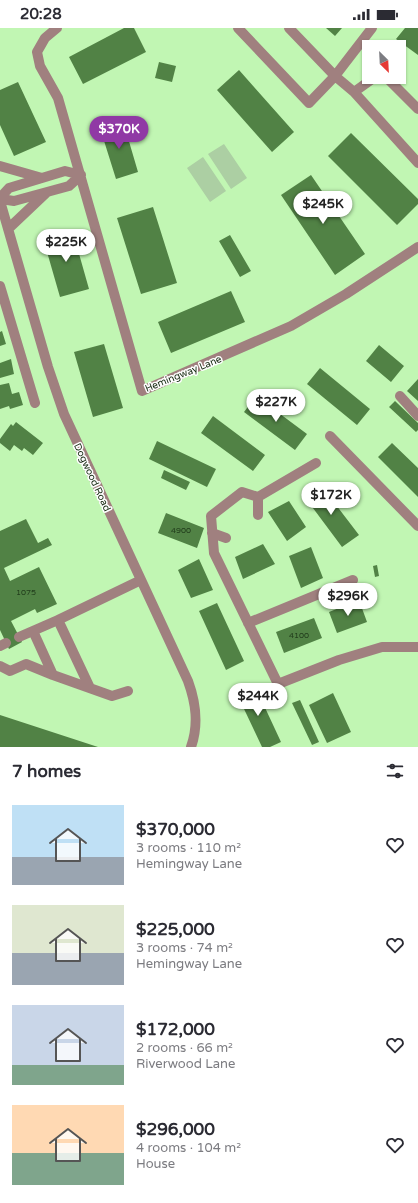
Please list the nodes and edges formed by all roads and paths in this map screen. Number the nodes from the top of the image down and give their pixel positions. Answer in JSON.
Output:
{"nodes":[{"id":1,"x":57,"y":28,"type":"edge"},
{"id":2,"x":238,"y":28,"type":"edge"},
{"id":3,"x":289,"y":28,"type":"edge"},
{"id":4,"x":372,"y":28,"type":"edge"},
{"id":5,"x":335,"y":76,"type":"junction"},
{"id":6,"x":365,"y":84,"type":"edge"},
{"id":7,"x":393,"y":84,"type":"edge"},
{"id":8,"x":354,"y":92,"type":"junction"},
{"id":9,"x":418,"y":109,"type":"edge"},
{"id":10,"x":418,"y":163,"type":"edge"},
{"id":11,"x":0,"y":166,"type":"edge"},
{"id":12,"x":81,"y":175,"type":"junction"},
{"id":13,"x":42,"y":178,"type":"junction"},
{"id":14,"x":46,"y":192,"type":"junction"},
{"id":15,"x":0,"y":199,"type":"edge"},
{"id":16,"x":8,"y":229,"type":"junction"},
{"id":17,"x":418,"y":247,"type":"edge"},
{"id":18,"x":0,"y":286,"type":"edge"},
{"id":19,"x":400,"y":396,"type":"dead end"},
{"id":20,"x":35,"y":403,"type":"dead end"},
{"id":21,"x":418,"y":416,"type":"edge"},
{"id":22,"x":330,"y":436,"type":"dead end"},
{"id":23,"x":316,"y":463,"type":"dead end"},
{"id":24,"x":258,"y":497,"type":"junction"},
{"id":25,"x":258,"y":514,"type":"dead end"},
{"id":26,"x":418,"y":526,"type":"edge"},
{"id":27,"x":212,"y":533,"type":"junction"},
{"id":28,"x":226,"y":538,"type":"dead end"},
{"id":29,"x":141,"y":580,"type":"junction"},
{"id":30,"x":353,"y":580,"type":"dead end"},
{"id":31,"x":58,"y":620,"type":"junction"},
{"id":32,"x":248,"y":622,"type":"junction"},
{"id":33,"x":33,"y":631,"type":"junction"},
{"id":34,"x":19,"y":637,"type":"dead end"},
{"id":35,"x":418,"y":647,"type":"edge"},
{"id":36,"x":0,"y":666,"type":"edge"},
{"id":37,"x":53,"y":675,"type":"junction"},
{"id":38,"x":90,"y":688,"type":"junction"},
{"id":39,"x":128,"y":691,"type":"dead end"},
{"id":40,"x":192,"y":747,"type":"edge"}],
"edges":[{"from":1,"to":12,"type":"street","name":"Hemingway Lane"},
{"from":2,"to":5,"type":"street"},
{"from":3,"to":5,"type":"street"},
{"from":4,"to":5,"type":"street"},
{"from":5,"to":8,"type":"street"},
{"from":6,"to":8,"type":"street"},
{"from":7,"to":9,"type":"street"},
{"from":8,"to":10,"type":"street"},
{"from":11,"to":13,"type":"street"},
{"from":12,"to":13,"type":"street"},
{"from":12,"to":14,"type":"street"},
{"from":12,"to":17,"type":"street","name":"Hemingway Lane"},
{"from":13,"to":15,"type":"street"},
{"from":14,"to":15,"type":"street"},
{"from":14,"to":16,"type":"street"},
{"from":15,"to":16,"type":"street","name":"Dogwood Road"},
{"from":16,"to":29,"type":"street","name":"Dogwood Road"},
{"from":18,"to":20,"type":"street"},
{"from":19,"to":21,"type":"street"},
{"from":22,"to":26,"type":"street"},
{"from":23,"to":24,"type":"street"},
{"from":24,"to":25,"type":"street"},
{"from":24,"to":27,"type":"street"},
{"from":27,"to":28,"type":"street"},
{"from":27,"to":32,"type":"street"},
{"from":29,"to":31,"type":"street"},
{"from":29,"to":40,"type":"street","name":"Dogwood Road"},
{"from":30,"to":32,"type":"street"},
{"from":31,"to":33,"type":"street"},
{"from":31,"to":38,"type":"street"},
{"from":32,"to":35,"type":"street"},
{"from":33,"to":34,"type":"street"},
{"from":33,"to":37,"type":"street"},
{"from":36,"to":37,"type":"street"},
{"from":37,"to":38,"type":"street"},
{"from":38,"to":39,"type":"street"}]}
